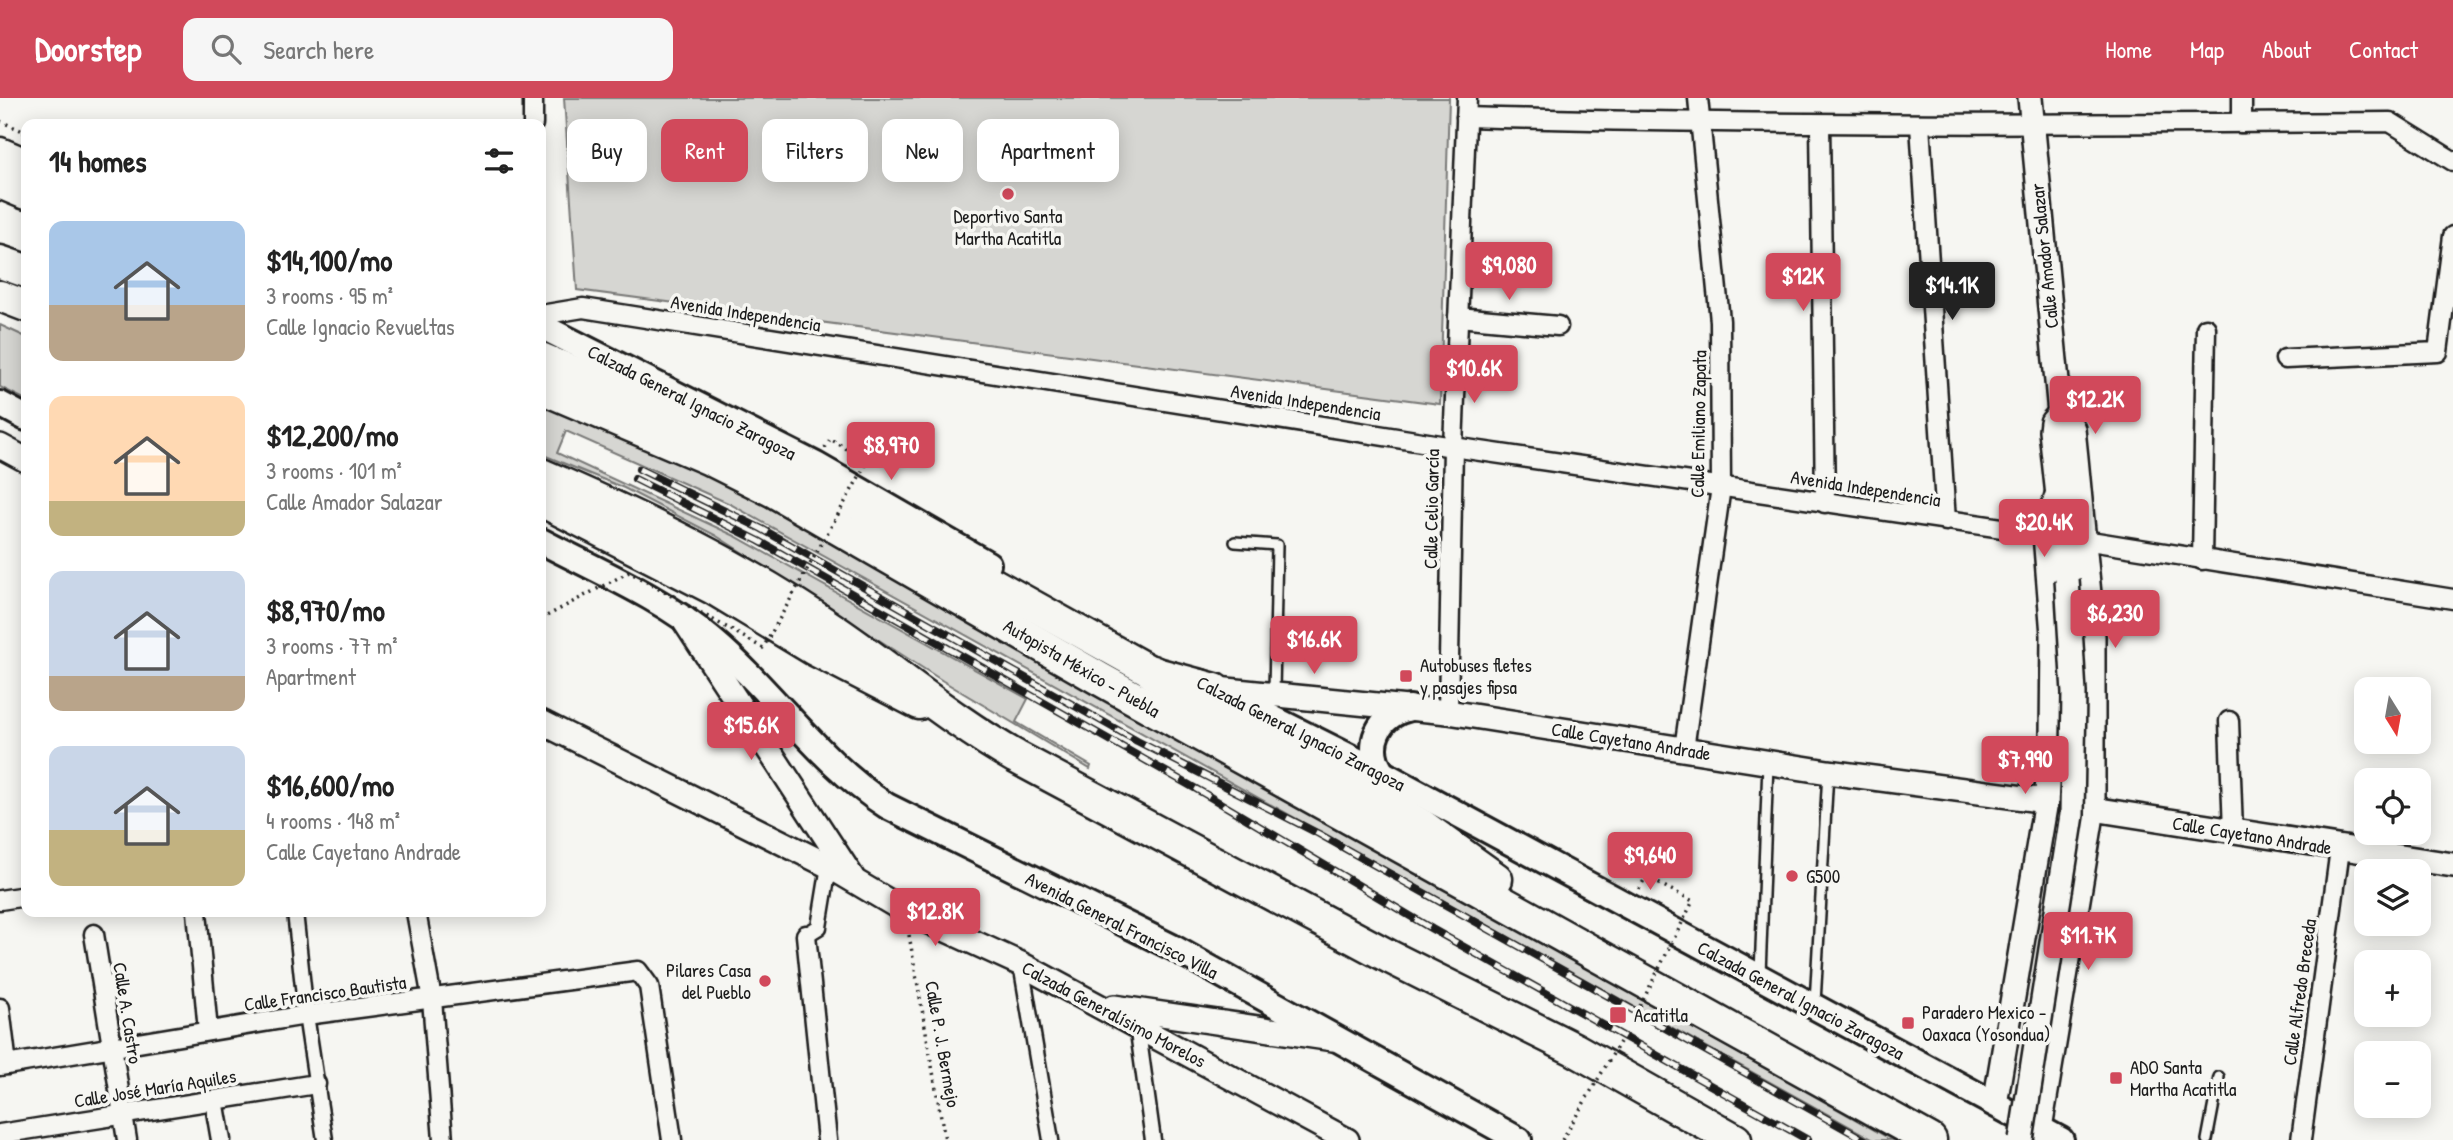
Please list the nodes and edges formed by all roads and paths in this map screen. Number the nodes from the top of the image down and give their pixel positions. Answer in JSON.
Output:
{"nodes":[{"id":1,"x":533,"y":98,"type":"edge"},
{"id":2,"x":1467,"y":98,"type":"edge"},
{"id":3,"x":1698,"y":98,"type":"edge"},
{"id":4,"x":2030,"y":98,"type":"edge"},
{"id":5,"x":2242,"y":98,"type":"edge"},
{"id":6,"x":1466,"y":117,"type":"junction"},
{"id":7,"x":533,"y":119,"type":"edge"},
{"id":8,"x":0,"y":121,"type":"edge"},
{"id":9,"x":2031,"y":123,"type":"junction"},
{"id":10,"x":2242,"y":123,"type":"junction"},
{"id":11,"x":1701,"y":124,"type":"junction"},
{"id":12,"x":1820,"y":124,"type":"junction"},
{"id":13,"x":1920,"y":125,"type":"junction"},
{"id":14,"x":21,"y":130,"type":"edge"},
{"id":15,"x":0,"y":153,"type":"edge"},
{"id":16,"x":2453,"y":161,"type":"edge"},
{"id":17,"x":21,"y":162,"type":"edge"},
{"id":18,"x":0,"y":183,"type":"edge"},
{"id":19,"x":21,"y":191,"type":"edge"},
{"id":20,"x":2453,"y":236,"type":"edge"},
{"id":21,"x":0,"y":262,"type":"edge"},
{"id":22,"x":21,"y":269,"type":"edge"},
{"id":23,"x":0,"y":296,"type":"edge"},
{"id":24,"x":21,"y":304,"type":"edge"},
{"id":25,"x":546,"y":314,"type":"edge"},
{"id":26,"x":1458,"y":317,"type":"junction"},
{"id":27,"x":1558,"y":326,"type":"dead end"},
{"id":28,"x":2206,"y":328,"type":"dead end"},
{"id":29,"x":546,"y":329,"type":"edge"},
{"id":30,"x":2286,"y":359,"type":"dead end"},
{"id":31,"x":546,"y":360,"type":"edge"},
{"id":32,"x":546,"y":389,"type":"edge"},
{"id":33,"x":0,"y":404,"type":"edge"},
{"id":34,"x":21,"y":415,"type":"edge"},
{"id":35,"x":830,"y":439,"type":"dead end"},
{"id":36,"x":0,"y":446,"type":"edge"},
{"id":37,"x":1453,"y":447,"type":"junction"},
{"id":38,"x":21,"y":457,"type":"edge"},
{"id":39,"x":1721,"y":487,"type":"junction"},
{"id":40,"x":2068,"y":494,"type":"junction"},
{"id":41,"x":546,"y":500,"type":"edge"},
{"id":42,"x":546,"y":501,"type":"edge"},
{"id":43,"x":1825,"y":503,"type":"junction"},
{"id":44,"x":1946,"y":521,"type":"junction"},
{"id":45,"x":2065,"y":538,"type":"junction"},
{"id":46,"x":1235,"y":542,"type":"dead end"},
{"id":47,"x":546,"y":544,"type":"edge"},
{"id":48,"x":2202,"y":560,"type":"junction"},
{"id":49,"x":2453,"y":599,"type":"edge"},
{"id":50,"x":546,"y":616,"type":"edge"},
{"id":51,"x":681,"y":616,"type":"junction"},
{"id":52,"x":1152,"y":672,"type":"junction"},
{"id":53,"x":1215,"y":689,"type":"junction"},
{"id":54,"x":1274,"y":694,"type":"junction"},
{"id":55,"x":1410,"y":708,"type":"junction"},
{"id":56,"x":1448,"y":712,"type":"junction"},
{"id":57,"x":2229,"y":721,"type":"dead end"},
{"id":58,"x":546,"y":724,"type":"edge"},
{"id":59,"x":978,"y":736,"type":"junction"},
{"id":60,"x":1684,"y":749,"type":"junction"},
{"id":61,"x":1768,"y":763,"type":"junction"},
{"id":62,"x":1828,"y":772,"type":"junction"},
{"id":63,"x":1382,"y":773,"type":"junction"},
{"id":64,"x":2046,"y":801,"type":"junction"},
{"id":65,"x":2092,"y":808,"type":"junction"},
{"id":66,"x":2233,"y":832,"type":"junction"},
{"id":67,"x":2340,"y":849,"type":"junction"},
{"id":68,"x":2453,"y":865,"type":"edge"},
{"id":69,"x":829,"y":866,"type":"junction"},
{"id":70,"x":1646,"y":877,"type":"dead end"},
{"id":71,"x":857,"y":884,"type":"junction"},
{"id":72,"x":21,"y":897,"type":"edge"},
{"id":73,"x":0,"y":900,"type":"edge"},
{"id":74,"x":905,"y":911,"type":"junction"},
{"id":75,"x":197,"y":917,"type":"edge"},
{"id":76,"x":296,"y":917,"type":"edge"},
{"id":77,"x":417,"y":917,"type":"edge"},
{"id":78,"x":94,"y":934,"type":"dead end"},
{"id":79,"x":806,"y":935,"type":"joint"},
{"id":80,"x":1021,"y":964,"type":"junction"},
{"id":81,"x":1617,"y":965,"type":"junction"},
{"id":82,"x":1760,"y":979,"type":"junction"},
{"id":83,"x":432,"y":999,"type":"junction"},
{"id":84,"x":1097,"y":1004,"type":"junction"},
{"id":85,"x":1640,"y":1006,"type":"dead end"},
{"id":86,"x":0,"y":1008,"type":"edge"},
{"id":87,"x":1815,"y":1008,"type":"junction"},
{"id":88,"x":306,"y":1015,"type":"junction"},
{"id":89,"x":1137,"y":1025,"type":"junction"},
{"id":90,"x":208,"y":1031,"type":"junction"},
{"id":91,"x":1343,"y":1040,"type":"junction"},
{"id":92,"x":1620,"y":1042,"type":"dead end"},
{"id":93,"x":112,"y":1047,"type":"junction"},
{"id":94,"x":4,"y":1065,"type":"edge"},
{"id":95,"x":2219,"y":1077,"type":"dead end"},
{"id":96,"x":316,"y":1084,"type":"junction"},
{"id":97,"x":214,"y":1100,"type":"junction"},
{"id":98,"x":1995,"y":1104,"type":"junction"},
{"id":99,"x":1286,"y":1106,"type":"junction"},
{"id":100,"x":122,"y":1115,"type":"junction"},
{"id":101,"x":0,"y":1135,"type":"edge"},
{"id":102,"x":2041,"y":1136,"type":"edge"},
{"id":103,"x":127,"y":1140,"type":"edge"},
{"id":104,"x":221,"y":1140,"type":"edge"},
{"id":105,"x":325,"y":1140,"type":"edge"},
{"id":106,"x":443,"y":1140,"type":"edge"},
{"id":107,"x":672,"y":1140,"type":"edge"},
{"id":108,"x":827,"y":1140,"type":"edge"},
{"id":109,"x":945,"y":1140,"type":"edge"},
{"id":110,"x":1051,"y":1140,"type":"edge"},
{"id":111,"x":1153,"y":1140,"type":"edge"},
{"id":112,"x":1312,"y":1140,"type":"edge"},
{"id":113,"x":1347,"y":1140,"type":"edge"},
{"id":114,"x":1519,"y":1140,"type":"edge"},
{"id":115,"x":1562,"y":1140,"type":"edge"},
{"id":116,"x":1735,"y":1140,"type":"edge"},
{"id":117,"x":1930,"y":1140,"type":"edge"},
{"id":118,"x":2207,"y":1140,"type":"edge"},
{"id":119,"x":2301,"y":1140,"type":"edge"}],
"edges":[{"from":1,"to":7,"type":"street"},
{"from":2,"to":6,"type":"street","name":"Calle Celio García"},
{"from":3,"to":11,"type":"street","name":"Calle Emiliano Zapata"},
{"from":4,"to":9,"type":"street","name":"Calle Amador Salazar"},
{"from":5,"to":10,"type":"street"},
{"from":6,"to":11,"type":"street"},
{"from":6,"to":26,"type":"street","name":"Calle Celio García"},
{"from":8,"to":14,"type":"path"},
{"from":9,"to":10,"type":"street"},
{"from":9,"to":13,"type":"street"},
{"from":9,"to":40,"type":"street","name":"Calle Amador Salazar"},
{"from":10,"to":16,"type":"street"},
{"from":11,"to":12,"type":"street"},
{"from":11,"to":39,"type":"street","name":"Calle Emiliano Zapata"},
{"from":12,"to":13,"type":"street"},
{"from":12,"to":43,"type":"street"},
{"from":13,"to":44,"type":"street"},
{"from":15,"to":17,"type":"highway"},
{"from":18,"to":19,"type":"highway"},
{"from":20,"to":30,"type":"street"},
{"from":21,"to":22,"type":"highway"},
{"from":23,"to":24,"type":"highway"},
{"from":25,"to":37,"type":"street","name":"Avenida Independencia"},
{"from":26,"to":27,"type":"street"},
{"from":26,"to":37,"type":"street","name":"Calle Celio García"},
{"from":28,"to":48,"type":"street"},
{"from":29,"to":53,"type":"main road","name":"Calzada General Ignacio Zaragoza"},
{"from":31,"to":52,"type":"highway","name":"Calzada General Ignacio Zaragoza"},
{"from":32,"to":81,"type":"highway","name":"Autopista México - Puebla"},
{"from":33,"to":34,"type":"main road"},
{"from":35,"to":50,"type":"path","bridge":true},
{"from":36,"to":38,"type":"street"},
{"from":37,"to":39,"type":"street","name":"Avenida Independencia"},
{"from":37,"to":56,"type":"street","name":"Calle Celio García"},
{"from":39,"to":43,"type":"street","name":"Avenida Independencia"},
{"from":39,"to":60,"type":"street","name":"Calle Emiliano Zapata"},
{"from":40,"to":45,"type":"street","name":"Calle Amador Salazar"},
{"from":40,"to":45,"type":"street","name":"Calle Amador Salazar"},
{"from":41,"to":59,"type":"highway"},
{"from":42,"to":59,"type":"highway"},
{"from":43,"to":44,"type":"street","name":"Avenida Independencia"},
{"from":44,"to":45,"type":"street","name":"Avenida Independencia"},
{"from":45,"to":48,"type":"street","name":"Avenida Independencia"},
{"from":45,"to":64,"type":"street","name":"Calle Amador Salazar"},
{"from":45,"to":65,"type":"street","name":"Calle Amador Salazar"},
{"from":45,"to":102,"type":"street","name":"Calle Amador Salazar","bridge":true},
{"from":46,"to":54,"type":"lane"},
{"from":47,"to":51,"type":"main road","name":"Avenida General Francisco Villa"},
{"from":48,"to":49,"type":"street","name":"Avenida Independencia"},
{"from":51,"to":71,"type":"street"},
{"from":51,"to":91,"type":"main road","name":"Avenida General Francisco Villa"},
{"from":52,"to":53,"type":"highway","name":"Calzada General Ignacio Zaragoza"},
{"from":52,"to":81,"type":"highway"},
{"from":53,"to":54,"type":"street","name":"Calle Cayetano Andrade"},
{"from":53,"to":63,"type":"main road","name":"Calzada General Ignacio Zaragoza"},
{"from":54,"to":55,"type":"street","name":"Calle Cayetano Andrade"},
{"from":55,"to":56,"type":"street","name":"Calle Cayetano Andrade"},
{"from":55,"to":63,"type":"main road"},
{"from":56,"to":60,"type":"street","name":"Calle Cayetano Andrade"},
{"from":57,"to":66,"type":"street"},
{"from":58,"to":69,"type":"street","name":"Calzada Generalísimo Morelos"},
{"from":59,"to":116,"type":"highway"},
{"from":60,"to":61,"type":"street","name":"Calle Cayetano Andrade"},
{"from":61,"to":62,"type":"street","name":"Calle Cayetano Andrade"},
{"from":61,"to":82,"type":"lane"},
{"from":62,"to":64,"type":"street","name":"Calle Cayetano Andrade"},
{"from":62,"to":87,"type":"lane"},
{"from":63,"to":82,"type":"main road","name":"Calzada General Ignacio Zaragoza"},
{"from":64,"to":98,"type":"street","name":"Calle Amador Salazar"},
{"from":65,"to":66,"type":"street","name":"Calle Cayetano Andrade"},
{"from":65,"to":102,"type":"street","name":"Calle Amador Salazar"},
{"from":66,"to":67,"type":"street","name":"Calle Cayetano Andrade"},
{"from":67,"to":68,"type":"street","name":"Calle Cayetano Andrade"},
{"from":67,"to":119,"type":"street","name":"Calle Alfredo Breceda"},
{"from":69,"to":71,"type":"street","name":"Calzada Generalísimo Morelos"},
{"from":69,"to":79,"type":"street"},
{"from":70,"to":85,"type":"path","bridge":true},
{"from":71,"to":74,"type":"street","name":"Calzada Generalísimo Morelos"},
{"from":72,"to":73,"type":"street"},
{"from":74,"to":80,"type":"street","name":"Calzada Generalísimo Morelos"},
{"from":74,"to":109,"type":"path","name":"Calle P. J. Bermejo"},
{"from":75,"to":90,"type":"street"},
{"from":76,"to":88,"type":"street"},
{"from":77,"to":83,"type":"street"},
{"from":78,"to":93,"type":"street","name":"Calle A. Castro"},
{"from":79,"to":108,"type":"street"},
{"from":80,"to":84,"type":"street","name":"Calzada Generalísimo Morelos"},
{"from":80,"to":110,"type":"street"},
{"from":81,"to":117,"type":"highway"},
{"from":82,"to":87,"type":"main road","name":"Calzada General Ignacio Zaragoza"},
{"from":83,"to":88,"type":"street","name":"Calle Francisco Bautista"},
{"from":83,"to":106,"type":"street"},
{"from":83,"to":107,"type":"street","name":"Calle Francisco Bautista"},
{"from":84,"to":89,"type":"street","name":"Calzada Generalísimo Morelos"},
{"from":84,"to":91,"type":"street"},
{"from":86,"to":94,"type":"street"},
{"from":87,"to":98,"type":"main road","name":"Calzada General Ignacio Zaragoza"},
{"from":88,"to":90,"type":"street","name":"Calle Francisco Bautista"},
{"from":88,"to":96,"type":"street"},
{"from":89,"to":99,"type":"street","name":"Calzada Generalísimo Morelos"},
{"from":89,"to":111,"type":"street"},
{"from":90,"to":93,"type":"street","name":"Calle Francisco Bautista"},
{"from":91,"to":114,"type":"main road","name":"Avenida General Francisco Villa"},
{"from":92,"to":115,"type":"path","bridge":true},
{"from":93,"to":94,"type":"street","name":"Calle Francisco Bautista"},
{"from":93,"to":100,"type":"street","name":"Calle A. Castro"},
{"from":95,"to":118,"type":"lane"},
{"from":96,"to":97,"type":"street","name":"Calle José María Aquiles"},
{"from":96,"to":105,"type":"street"},
{"from":97,"to":100,"type":"street","name":"Calle José María Aquiles"},
{"from":97,"to":104,"type":"street"},
{"from":98,"to":102,"type":"main road","name":"Calzada General Ignacio Zaragoza"},
{"from":99,"to":112,"type":"street"},
{"from":99,"to":113,"type":"street","name":"Calzada Generalísimo Morelos"},
{"from":100,"to":101,"type":"street","name":"Calle José María Aquiles"},
{"from":100,"to":103,"type":"street","name":"Calle A. Castro"}]}
